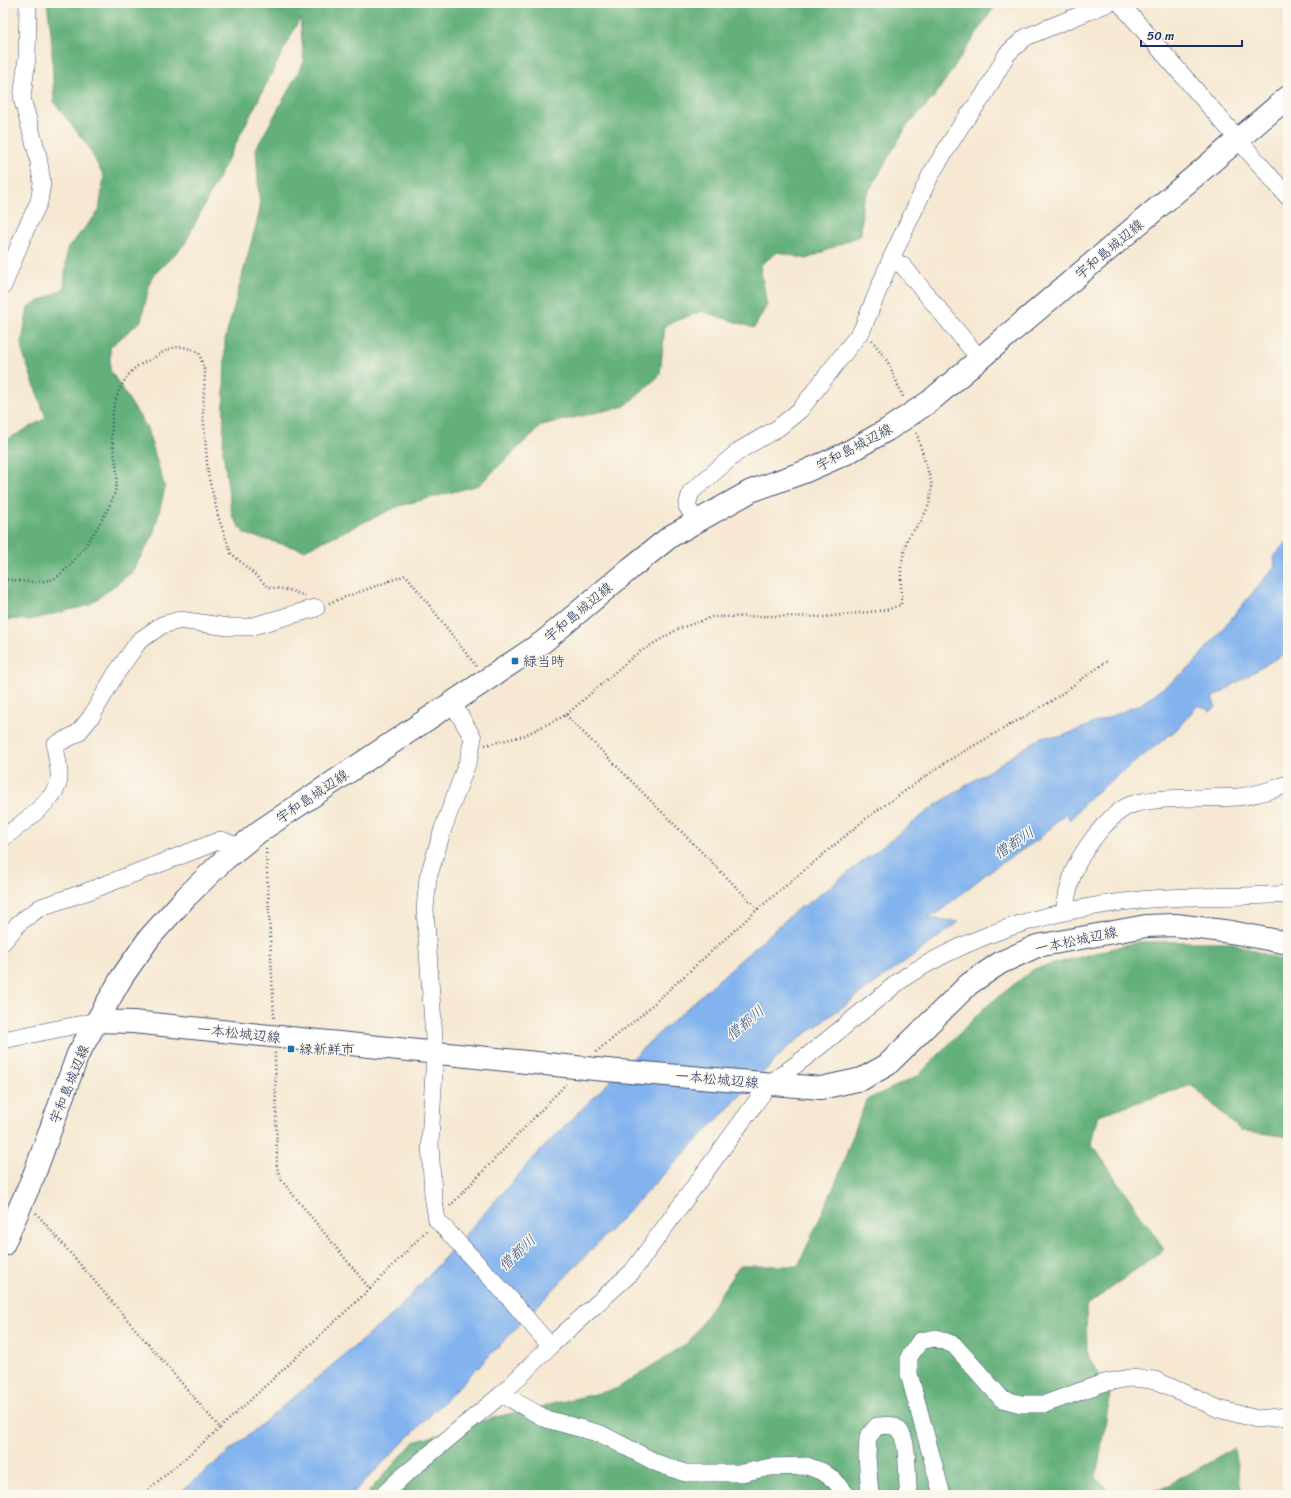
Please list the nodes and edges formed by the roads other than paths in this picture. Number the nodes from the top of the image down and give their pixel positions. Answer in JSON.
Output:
{"nodes":[{"id":1,"x":28,"y":3,"type":"edge"},
{"id":2,"x":1109,"y":3,"type":"edge"},
{"id":3,"x":1120,"y":3,"type":"edge"},
{"id":4,"x":1288,"y":97,"type":"edge"},
{"id":5,"x":1237,"y":140,"type":"junction"},
{"id":6,"x":1288,"y":197,"type":"edge"},
{"id":7,"x":891,"y":259,"type":"junction"},
{"id":8,"x":3,"y":286,"type":"edge"},
{"id":9,"x":979,"y":358,"type":"junction"},
{"id":10,"x":696,"y":521,"type":"junction"},
{"id":11,"x":316,"y":608,"type":"road end"},
{"id":12,"x":452,"y":702,"type":"junction"},
{"id":13,"x":1288,"y":784,"type":"edge"},
{"id":14,"x":3,"y":838,"type":"edge"},
{"id":15,"x":240,"y":847,"type":"junction"},
{"id":16,"x":1288,"y":894,"type":"edge"},
{"id":17,"x":1064,"y":912,"type":"junction"},
{"id":18,"x":3,"y":942,"type":"edge"},
{"id":19,"x":1288,"y":943,"type":"edge"},
{"id":20,"x":96,"y":1021,"type":"junction"},
{"id":21,"x":3,"y":1040,"type":"edge"},
{"id":22,"x":435,"y":1052,"type":"junction"},
{"id":23,"x":770,"y":1083,"type":"junction"},
{"id":24,"x":3,"y":1245,"type":"edge"},
{"id":25,"x":550,"y":1346,"type":"junction"},
{"id":26,"x":502,"y":1394,"type":"junction"},
{"id":27,"x":1288,"y":1416,"type":"edge"},
{"id":28,"x":383,"y":1495,"type":"edge"},
{"id":29,"x":847,"y":1495,"type":"edge"},
{"id":30,"x":870,"y":1495,"type":"edge"},
{"id":31,"x":909,"y":1495,"type":"edge"},
{"id":32,"x":942,"y":1495,"type":"edge"}],
"edges":[{"from":1,"to":8,"type":"street"},
{"from":2,"to":7,"type":"street"},
{"from":3,"to":5,"type":"street"},
{"from":4,"to":5,"type":"main road","name":"宇和島城辺線"},
{"from":5,"to":6,"type":"street"},
{"from":5,"to":9,"type":"main road","name":"宇和島城辺線"},
{"from":7,"to":9,"type":"street"},
{"from":7,"to":10,"type":"street"},
{"from":9,"to":10,"type":"main road","name":"宇和島城辺線"},
{"from":10,"to":12,"type":"main road","name":"宇和島城辺線"},
{"from":11,"to":14,"type":"street"},
{"from":12,"to":15,"type":"main road","name":"宇和島城辺線"},
{"from":12,"to":22,"type":"street"},
{"from":13,"to":17,"type":"street"},
{"from":15,"to":18,"type":"street"},
{"from":15,"to":20,"type":"main road","name":"宇和島城辺線"},
{"from":16,"to":17,"type":"street"},
{"from":17,"to":23,"type":"street"},
{"from":19,"to":23,"type":"main road","name":"一本松城辺線"},
{"from":20,"to":21,"type":"street"},
{"from":20,"to":22,"type":"main road","name":"一本松城辺線"},
{"from":20,"to":24,"type":"main road","name":"宇和島城辺線"},
{"from":22,"to":23,"type":"main road","name":"一本松城辺線"},
{"from":22,"to":25,"type":"street"},
{"from":23,"to":25,"type":"street"},
{"from":25,"to":26,"type":"street"},
{"from":26,"to":28,"type":"street"},
{"from":26,"to":29,"type":"street"},
{"from":27,"to":32,"type":"street"},
{"from":30,"to":31,"type":"street"}]}
